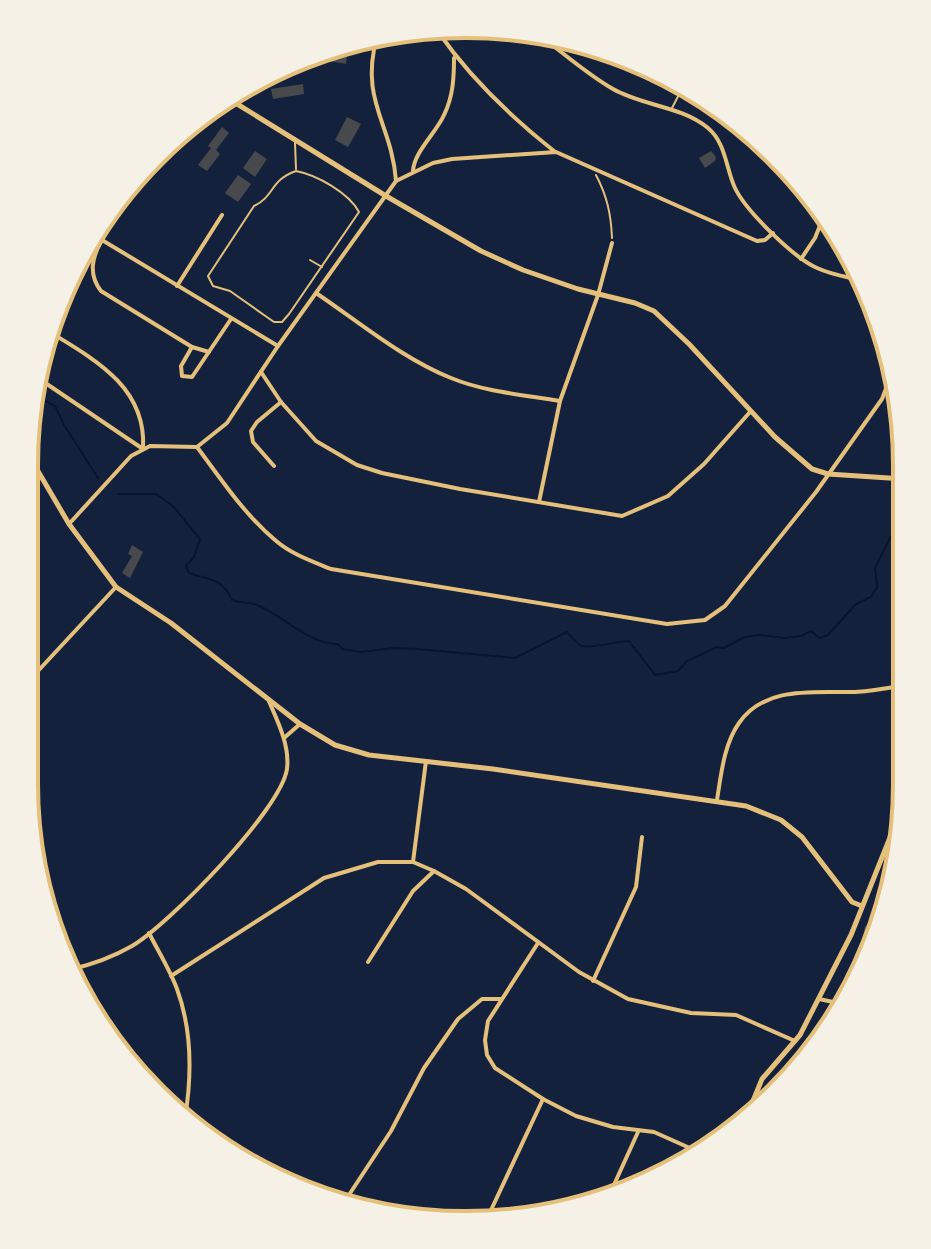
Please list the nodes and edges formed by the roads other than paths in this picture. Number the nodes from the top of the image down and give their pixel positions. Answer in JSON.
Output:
{"nodes":[{"id":1,"x":443,"y":39,"type":"edge"},
{"id":2,"x":375,"y":48,"type":"edge"},
{"id":3,"x":557,"y":48,"type":"edge"},
{"id":4,"x":454,"y":56,"type":"junction"},
{"id":5,"x":679,"y":95,"type":"edge"},
{"id":6,"x":237,"y":104,"type":"edge"},
{"id":7,"x":672,"y":110,"type":"junction"},
{"id":8,"x":294,"y":138,"type":"junction"},
{"id":9,"x":556,"y":152,"type":"junction"},
{"id":10,"x":296,"y":171,"type":"junction"},
{"id":11,"x":413,"y":172,"type":"junction"},
{"id":12,"x":396,"y":181,"type":"junction"},
{"id":13,"x":386,"y":196,"type":"junction"},
{"id":14,"x":222,"y":215,"type":"dead end"},
{"id":15,"x":820,"y":226,"type":"edge"},
{"id":16,"x":773,"y":233,"type":"junction"},
{"id":17,"x":102,"y":240,"type":"edge"},
{"id":18,"x":101,"y":243,"type":"edge"},
{"id":19,"x":612,"y":243,"type":"road end"},
{"id":20,"x":801,"y":259,"type":"junction"},
{"id":21,"x":310,"y":260,"type":"dead end"},
{"id":22,"x":322,"y":267,"type":"junction"},
{"id":23,"x":850,"y":277,"type":"edge"},
{"id":24,"x":177,"y":286,"type":"junction"},
{"id":25,"x":316,"y":293,"type":"junction"},
{"id":26,"x":598,"y":295,"type":"junction"},
{"id":27,"x":231,"y":319,"type":"junction"},
{"id":28,"x":58,"y":337,"type":"edge"},
{"id":29,"x":278,"y":346,"type":"junction"},
{"id":30,"x":192,"y":347,"type":"junction"},
{"id":31,"x":210,"y":353,"type":"junction"},
{"id":32,"x":261,"y":372,"type":"junction"},
{"id":33,"x":46,"y":383,"type":"edge"},
{"id":34,"x":886,"y":389,"type":"edge"},
{"id":35,"x":560,"y":401,"type":"junction"},
{"id":36,"x":281,"y":402,"type":"junction"},
{"id":37,"x":750,"y":412,"type":"junction"},
{"id":38,"x":197,"y":447,"type":"junction"},
{"id":39,"x":143,"y":449,"type":"junction"},
{"id":40,"x":274,"y":466,"type":"dead end"},
{"id":41,"x":828,"y":474,"type":"junction"},
{"id":42,"x":38,"y":478,"type":"edge"},
{"id":43,"x":893,"y":478,"type":"edge"},
{"id":44,"x":539,"y":502,"type":"junction"},
{"id":45,"x":69,"y":524,"type":"junction"},
{"id":46,"x":116,"y":587,"type":"junction"},
{"id":47,"x":38,"y":671,"type":"edge"},
{"id":48,"x":893,"y":687,"type":"edge"},
{"id":49,"x":267,"y":697,"type":"junction"},
{"id":50,"x":300,"y":724,"type":"junction"},
{"id":51,"x":284,"y":738,"type":"junction"},
{"id":52,"x":426,"y":761,"type":"junction"},
{"id":53,"x":717,"y":800,"type":"junction"},
{"id":54,"x":642,"y":837,"type":"dead end"},
{"id":55,"x":889,"y":840,"type":"edge"},
{"id":56,"x":413,"y":862,"type":"junction"},
{"id":57,"x":434,"y":871,"type":"junction"},
{"id":58,"x":862,"y":906,"type":"junction"},
{"id":59,"x":149,"y":933,"type":"junction"},
{"id":60,"x":538,"y":943,"type":"junction"},
{"id":61,"x":368,"y":962,"type":"dead end"},
{"id":62,"x":79,"y":966,"type":"edge"},
{"id":63,"x":171,"y":976,"type":"junction"},
{"id":64,"x":593,"y":982,"type":"junction"},
{"id":65,"x":501,"y":999,"type":"junction"},
{"id":66,"x":819,"y":999,"type":"junction"},
{"id":67,"x":833,"y":1002,"type":"edge"},
{"id":68,"x":795,"y":1041,"type":"junction"},
{"id":69,"x":543,"y":1099,"type":"junction"},
{"id":70,"x":754,"y":1099,"type":"edge"},
{"id":71,"x":187,"y":1107,"type":"edge"},
{"id":72,"x":638,"y":1132,"type":"junction"},
{"id":73,"x":690,"y":1147,"type":"edge"},
{"id":74,"x":615,"y":1184,"type":"edge"},
{"id":75,"x":350,"y":1195,"type":"edge"},
{"id":76,"x":492,"y":1210,"type":"edge"}],
"edges":[{"from":1,"to":4,"type":"street"},
{"from":2,"to":12,"type":"street"},
{"from":3,"to":7,"type":"street"},
{"from":4,"to":9,"type":"street"},
{"from":4,"to":11,"type":"street"},
{"from":5,"to":7,"type":"lane"},
{"from":6,"to":8,"type":"main road"},
{"from":7,"to":16,"type":"street"},
{"from":8,"to":10,"type":"lane"},
{"from":8,"to":13,"type":"main road"},
{"from":9,"to":11,"type":"street"},
{"from":9,"to":16,"type":"street"},
{"from":10,"to":22,"type":"lane"},
{"from":10,"to":22,"type":"lane"},
{"from":11,"to":12,"type":"street"},
{"from":12,"to":13,"type":"street"},
{"from":13,"to":25,"type":"street"},
{"from":13,"to":26,"type":"main road"},
{"from":14,"to":24,"type":"street"},
{"from":15,"to":20,"type":"street"},
{"from":16,"to":20,"type":"street"},
{"from":17,"to":24,"type":"street"},
{"from":18,"to":30,"type":"street"},
{"from":19,"to":26,"type":"street"},
{"from":20,"to":23,"type":"street"},
{"from":21,"to":22,"type":"lane"},
{"from":24,"to":27,"type":"street"},
{"from":25,"to":29,"type":"street"},
{"from":25,"to":35,"type":"street"},
{"from":26,"to":35,"type":"street"},
{"from":26,"to":37,"type":"main road"},
{"from":27,"to":29,"type":"street"},
{"from":27,"to":31,"type":"street"},
{"from":28,"to":39,"type":"street"},
{"from":29,"to":32,"type":"street"},
{"from":30,"to":31,"type":"street"},
{"from":30,"to":31,"type":"street"},
{"from":32,"to":36,"type":"street"},
{"from":32,"to":38,"type":"street"},
{"from":33,"to":39,"type":"street"},
{"from":34,"to":41,"type":"street"},
{"from":35,"to":44,"type":"street"},
{"from":36,"to":40,"type":"street"},
{"from":36,"to":44,"type":"street"},
{"from":37,"to":41,"type":"main road"},
{"from":37,"to":44,"type":"street"},
{"from":38,"to":39,"type":"street"},
{"from":38,"to":41,"type":"street"},
{"from":39,"to":45,"type":"street"},
{"from":41,"to":43,"type":"main road"},
{"from":42,"to":45,"type":"main road"},
{"from":45,"to":46,"type":"main road"},
{"from":46,"to":47,"type":"street"},
{"from":46,"to":49,"type":"main road"},
{"from":48,"to":53,"type":"street"},
{"from":49,"to":50,"type":"main road"},
{"from":49,"to":51,"type":"street"},
{"from":50,"to":51,"type":"street"},
{"from":50,"to":52,"type":"main road"},
{"from":51,"to":59,"type":"street"},
{"from":52,"to":53,"type":"main road"},
{"from":52,"to":56,"type":"street"},
{"from":53,"to":58,"type":"main road"},
{"from":54,"to":64,"type":"street"},
{"from":55,"to":58,"type":"main road"},
{"from":56,"to":57,"type":"street"},
{"from":56,"to":63,"type":"street"},
{"from":57,"to":60,"type":"street"},
{"from":57,"to":61,"type":"street"},
{"from":58,"to":66,"type":"main road"},
{"from":59,"to":62,"type":"street"},
{"from":59,"to":63,"type":"street"},
{"from":60,"to":64,"type":"street"},
{"from":60,"to":65,"type":"street"},
{"from":63,"to":71,"type":"street"},
{"from":64,"to":68,"type":"street"},
{"from":65,"to":69,"type":"street"},
{"from":65,"to":75,"type":"street"},
{"from":66,"to":67,"type":"street"},
{"from":66,"to":68,"type":"main road"},
{"from":68,"to":70,"type":"main road"},
{"from":69,"to":72,"type":"street"},
{"from":69,"to":76,"type":"street"},
{"from":72,"to":73,"type":"street"},
{"from":72,"to":74,"type":"street"}]}
